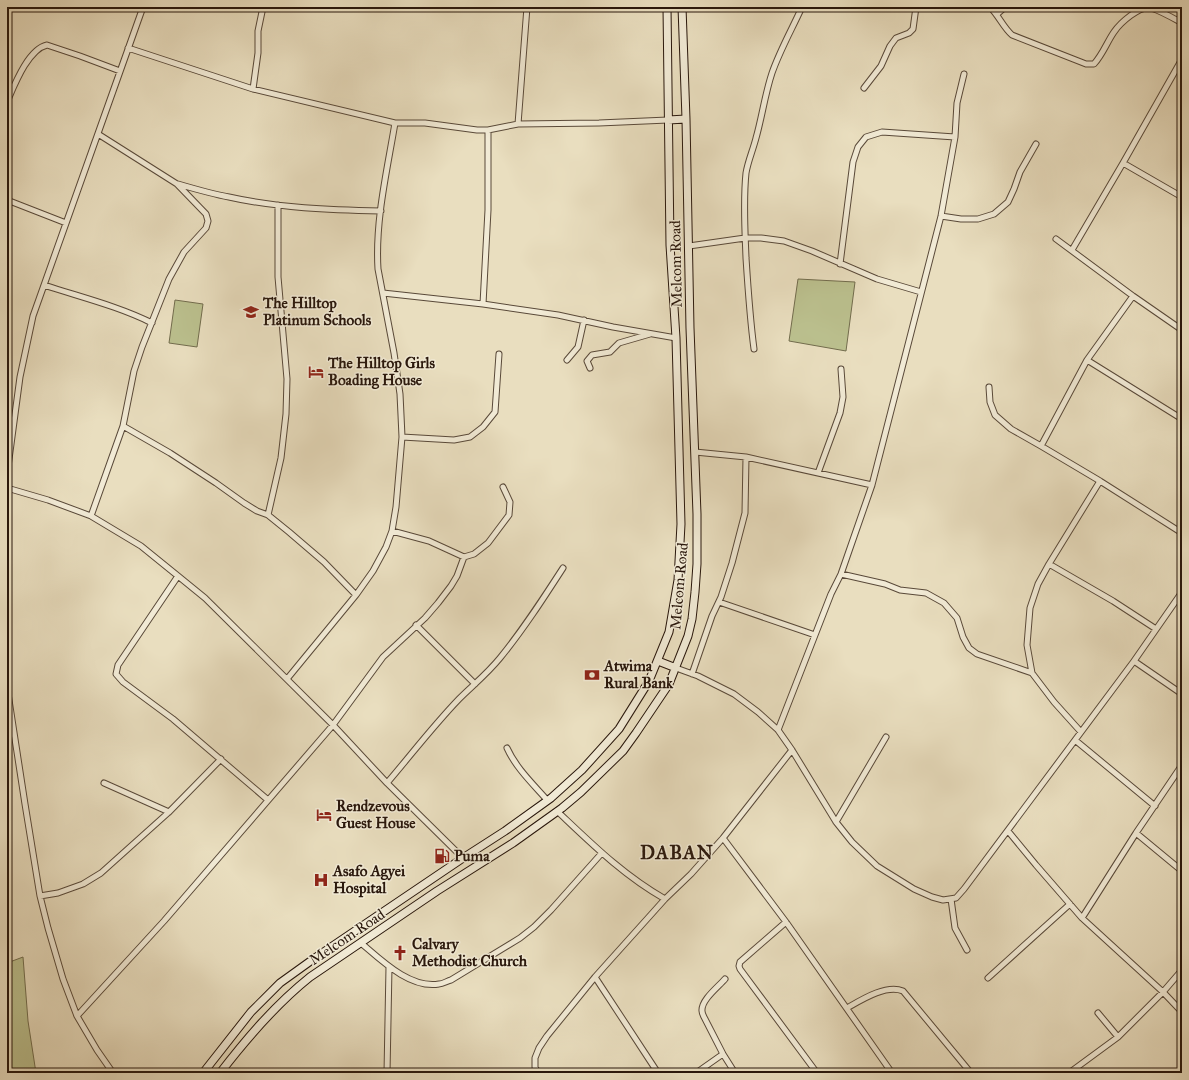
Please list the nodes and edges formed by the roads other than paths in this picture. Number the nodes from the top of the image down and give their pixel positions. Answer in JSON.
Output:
{"nodes":[{"id":1,"x":143,"y":7,"type":"edge"},
{"id":2,"x":263,"y":7,"type":"edge"},
{"id":3,"x":527,"y":7,"type":"edge"},
{"id":4,"x":667,"y":7,"type":"edge"},
{"id":5,"x":682,"y":7,"type":"edge"},
{"id":6,"x":802,"y":7,"type":"edge"},
{"id":7,"x":916,"y":7,"type":"edge"},
{"id":8,"x":990,"y":7,"type":"edge"},
{"id":9,"x":1005,"y":7,"type":"edge"},
{"id":10,"x":997,"y":14,"type":"junction"},
{"id":11,"x":1182,"y":23,"type":"edge"},
{"id":12,"x":128,"y":48,"type":"junction"},
{"id":13,"x":1182,"y":59,"type":"edge"},
{"id":14,"x":120,"y":71,"type":"junction"},
{"id":15,"x":964,"y":74,"type":"dead end"},
{"id":16,"x":864,"y":88,"type":"dead end"},
{"id":17,"x":253,"y":89,"type":"junction"},
{"id":18,"x":7,"y":102,"type":"edge"},
{"id":19,"x":686,"y":119,"type":"junction"},
{"id":20,"x":668,"y":120,"type":"junction"},
{"id":21,"x":395,"y":123,"type":"junction"},
{"id":22,"x":518,"y":124,"type":"junction"},
{"id":23,"x":488,"y":130,"type":"junction"},
{"id":24,"x":98,"y":134,"type":"junction"},
{"id":25,"x":955,"y":137,"type":"junction"},
{"id":26,"x":1036,"y":144,"type":"dead end"},
{"id":27,"x":1123,"y":163,"type":"junction"},
{"id":28,"x":177,"y":184,"type":"junction"},
{"id":29,"x":1182,"y":197,"type":"edge"},
{"id":30,"x":7,"y":200,"type":"edge"},
{"id":31,"x":278,"y":205,"type":"junction"},
{"id":32,"x":381,"y":211,"type":"junction"},
{"id":33,"x":941,"y":216,"type":"junction"},
{"id":34,"x":66,"y":223,"type":"junction"},
{"id":35,"x":745,"y":238,"type":"junction"},
{"id":36,"x":1056,"y":239,"type":"dead end"},
{"id":37,"x":689,"y":246,"type":"junction"},
{"id":38,"x":1072,"y":250,"type":"junction"},
{"id":39,"x":840,"y":264,"type":"junction"},
{"id":40,"x":44,"y":285,"type":"junction"},
{"id":41,"x":921,"y":292,"type":"junction"},
{"id":42,"x":383,"y":293,"type":"junction"},
{"id":43,"x":1133,"y":296,"type":"junction"},
{"id":44,"x":483,"y":304,"type":"junction"},
{"id":45,"x":584,"y":320,"type":"junction"},
{"id":46,"x":152,"y":323,"type":"junction"},
{"id":47,"x":1182,"y":330,"type":"edge"},
{"id":48,"x":651,"y":333,"type":"junction"},
{"id":49,"x":676,"y":338,"type":"junction"},
{"id":50,"x":754,"y":349,"type":"dead end"},
{"id":51,"x":499,"y":354,"type":"dead end"},
{"id":52,"x":567,"y":360,"type":"dead end"},
{"id":53,"x":1087,"y":360,"type":"junction"},
{"id":54,"x":590,"y":368,"type":"dead end"},
{"id":55,"x":841,"y":369,"type":"dead end"},
{"id":56,"x":989,"y":387,"type":"dead end"},
{"id":57,"x":1182,"y":419,"type":"edge"},
{"id":58,"x":123,"y":426,"type":"junction"},
{"id":59,"x":402,"y":436,"type":"junction"},
{"id":60,"x":1041,"y":446,"type":"junction"},
{"id":61,"x":695,"y":452,"type":"junction"},
{"id":62,"x":746,"y":457,"type":"junction"},
{"id":63,"x":818,"y":473,"type":"junction"},
{"id":64,"x":7,"y":474,"type":"edge"},
{"id":65,"x":1100,"y":481,"type":"junction"},
{"id":66,"x":872,"y":485,"type":"junction"},
{"id":67,"x":503,"y":487,"type":"dead end"},
{"id":68,"x":7,"y":488,"type":"edge"},
{"id":69,"x":268,"y":515,"type":"junction"},
{"id":70,"x":91,"y":516,"type":"junction"},
{"id":71,"x":392,"y":531,"type":"junction"},
{"id":72,"x":1182,"y":533,"type":"edge"},
{"id":73,"x":464,"y":557,"type":"junction"},
{"id":74,"x":1050,"y":564,"type":"junction"},
{"id":75,"x":563,"y":568,"type":"dead end"},
{"id":76,"x":841,"y":574,"type":"junction"},
{"id":77,"x":178,"y":576,"type":"junction"},
{"id":78,"x":1182,"y":592,"type":"edge"},
{"id":79,"x":356,"y":595,"type":"junction"},
{"id":80,"x":719,"y":602,"type":"junction"},
{"id":81,"x":416,"y":625,"type":"junction"},
{"id":82,"x":1156,"y":629,"type":"junction"},
{"id":83,"x":815,"y":635,"type":"junction"},
{"id":84,"x":658,"y":661,"type":"junction"},
{"id":85,"x":1134,"y":661,"type":"junction"},
{"id":86,"x":676,"y":668,"type":"junction"},
{"id":87,"x":1032,"y":673,"type":"junction"},
{"id":88,"x":692,"y":674,"type":"junction"},
{"id":89,"x":287,"y":679,"type":"junction"},
{"id":90,"x":475,"y":684,"type":"junction"},
{"id":91,"x":7,"y":687,"type":"edge"},
{"id":92,"x":1182,"y":694,"type":"edge"},
{"id":93,"x":334,"y":725,"type":"junction"},
{"id":94,"x":778,"y":730,"type":"junction"},
{"id":95,"x":1081,"y":732,"type":"junction"},
{"id":96,"x":886,"y":737,"type":"dead end"},
{"id":97,"x":1075,"y":740,"type":"junction"},
{"id":98,"x":507,"y":748,"type":"dead end"},
{"id":99,"x":792,"y":750,"type":"junction"},
{"id":100,"x":221,"y":759,"type":"junction"},
{"id":101,"x":1182,"y":765,"type":"edge"},
{"id":102,"x":104,"y":783,"type":"dead end"},
{"id":103,"x":387,"y":783,"type":"junction"},
{"id":104,"x":268,"y":800,"type":"junction"},
{"id":105,"x":547,"y":800,"type":"junction"},
{"id":106,"x":1154,"y":806,"type":"junction"},
{"id":107,"x":558,"y":811,"type":"junction"},
{"id":108,"x":169,"y":812,"type":"junction"},
{"id":109,"x":836,"y":822,"type":"junction"},
{"id":110,"x":1008,"y":831,"type":"junction"},
{"id":111,"x":1136,"y":833,"type":"junction"},
{"id":112,"x":723,"y":838,"type":"junction"},
{"id":113,"x":601,"y":854,"type":"junction"},
{"id":114,"x":463,"y":858,"type":"junction"},
{"id":115,"x":470,"y":870,"type":"junction"},
{"id":116,"x":1182,"y":871,"type":"edge"},
{"id":117,"x":40,"y":896,"type":"junction"},
{"id":118,"x":665,"y":899,"type":"junction"},
{"id":119,"x":951,"y":899,"type":"junction"},
{"id":120,"x":1070,"y":904,"type":"junction"},
{"id":121,"x":1082,"y":918,"type":"junction"},
{"id":122,"x":786,"y":922,"type":"junction"},
{"id":123,"x":361,"y":943,"type":"junction"},
{"id":124,"x":967,"y":950,"type":"dead end"},
{"id":125,"x":389,"y":967,"type":"junction"},
{"id":126,"x":1182,"y":970,"type":"edge"},
{"id":127,"x":595,"y":977,"type":"junction"},
{"id":128,"x":988,"y":978,"type":"dead end"},
{"id":129,"x":725,"y":979,"type":"dead end"},
{"id":130,"x":1163,"y":992,"type":"junction"},
{"id":131,"x":847,"y":1008,"type":"junction"},
{"id":132,"x":1182,"y":1012,"type":"edge"},
{"id":133,"x":1098,"y":1014,"type":"dead end"},
{"id":134,"x":77,"y":1016,"type":"junction"},
{"id":135,"x":1118,"y":1037,"type":"junction"},
{"id":136,"x":723,"y":1054,"type":"junction"},
{"id":137,"x":113,"y":1073,"type":"edge"},
{"id":138,"x":203,"y":1073,"type":"edge"},
{"id":139,"x":220,"y":1073,"type":"edge"},
{"id":140,"x":387,"y":1073,"type":"edge"},
{"id":141,"x":538,"y":1073,"type":"edge"},
{"id":142,"x":658,"y":1073,"type":"edge"},
{"id":143,"x":696,"y":1073,"type":"edge"},
{"id":144,"x":736,"y":1073,"type":"edge"},
{"id":145,"x":816,"y":1073,"type":"edge"},
{"id":146,"x":892,"y":1073,"type":"edge"},
{"id":147,"x":971,"y":1073,"type":"edge"},
{"id":148,"x":1069,"y":1073,"type":"edge"}],
"edges":[{"from":1,"to":12,"type":"street"},
{"from":2,"to":17,"type":"street"},
{"from":3,"to":22,"type":"street"},
{"from":4,"to":20,"type":"main road"},
{"from":5,"to":19,"type":"main road","name":"Melcom Road"},
{"from":6,"to":35,"type":"street"},
{"from":7,"to":16,"type":"street"},
{"from":8,"to":10,"type":"street"},
{"from":9,"to":10,"type":"street"},
{"from":10,"to":11,"type":"street"},
{"from":12,"to":14,"type":"street"},
{"from":12,"to":17,"type":"street"},
{"from":13,"to":27,"type":"street"},
{"from":14,"to":18,"type":"street"},
{"from":14,"to":24,"type":"street"},
{"from":15,"to":25,"type":"street"},
{"from":17,"to":21,"type":"street"},
{"from":19,"to":20,"type":"main road"},
{"from":19,"to":37,"type":"main road","name":"Melcom Road"},
{"from":20,"to":22,"type":"street"},
{"from":20,"to":49,"type":"main road"},
{"from":21,"to":23,"type":"street"},
{"from":21,"to":32,"type":"street"},
{"from":22,"to":23,"type":"street"},
{"from":23,"to":44,"type":"street"},
{"from":24,"to":28,"type":"street"},
{"from":24,"to":34,"type":"street"},
{"from":25,"to":33,"type":"street"},
{"from":25,"to":39,"type":"street"},
{"from":26,"to":33,"type":"street"},
{"from":27,"to":29,"type":"street"},
{"from":27,"to":38,"type":"street"},
{"from":28,"to":31,"type":"street"},
{"from":28,"to":46,"type":"street"},
{"from":30,"to":34,"type":"street"},
{"from":31,"to":32,"type":"street"},
{"from":31,"to":69,"type":"street"},
{"from":32,"to":42,"type":"street"},
{"from":33,"to":41,"type":"street"},
{"from":34,"to":40,"type":"street"},
{"from":35,"to":37,"type":"street"},
{"from":35,"to":39,"type":"street"},
{"from":35,"to":50,"type":"street"},
{"from":36,"to":38,"type":"street"},
{"from":37,"to":61,"type":"main road","name":"Melcom Road"},
{"from":38,"to":43,"type":"street"},
{"from":39,"to":41,"type":"street"},
{"from":40,"to":46,"type":"street"},
{"from":40,"to":64,"type":"street"},
{"from":41,"to":66,"type":"street"},
{"from":42,"to":44,"type":"street"},
{"from":42,"to":59,"type":"street"},
{"from":43,"to":47,"type":"street"},
{"from":43,"to":53,"type":"street"},
{"from":44,"to":45,"type":"street"},
{"from":45,"to":48,"type":"street"},
{"from":45,"to":52,"type":"street"},
{"from":46,"to":58,"type":"street"},
{"from":48,"to":49,"type":"street"},
{"from":48,"to":54,"type":"street"},
{"from":49,"to":84,"type":"main road"},
{"from":51,"to":59,"type":"street"},
{"from":53,"to":57,"type":"street"},
{"from":53,"to":60,"type":"street"},
{"from":55,"to":63,"type":"street"},
{"from":56,"to":60,"type":"street"},
{"from":58,"to":69,"type":"street"},
{"from":58,"to":70,"type":"street"},
{"from":59,"to":71,"type":"street"},
{"from":60,"to":65,"type":"street"},
{"from":61,"to":62,"type":"street"},
{"from":61,"to":86,"type":"main road","name":"Melcom Road"},
{"from":62,"to":63,"type":"street"},
{"from":62,"to":80,"type":"street"},
{"from":63,"to":66,"type":"street"},
{"from":65,"to":72,"type":"street"},
{"from":65,"to":74,"type":"street"},
{"from":66,"to":76,"type":"street"},
{"from":67,"to":73,"type":"street"},
{"from":68,"to":70,"type":"street"},
{"from":69,"to":79,"type":"street"},
{"from":70,"to":77,"type":"street"},
{"from":71,"to":73,"type":"street"},
{"from":71,"to":79,"type":"street"},
{"from":73,"to":81,"type":"street"},
{"from":74,"to":82,"type":"street"},
{"from":74,"to":87,"type":"street"},
{"from":75,"to":90,"type":"street"},
{"from":76,"to":83,"type":"street"},
{"from":76,"to":87,"type":"street"},
{"from":77,"to":89,"type":"street"},
{"from":77,"to":100,"type":"street"},
{"from":78,"to":82,"type":"street"},
{"from":79,"to":89,"type":"street"},
{"from":80,"to":83,"type":"street"},
{"from":80,"to":88,"type":"street"},
{"from":81,"to":90,"type":"street"},
{"from":81,"to":93,"type":"street"},
{"from":82,"to":85,"type":"street"},
{"from":83,"to":94,"type":"street"},
{"from":84,"to":86,"type":"main road"},
{"from":84,"to":105,"type":"main road"},
{"from":85,"to":92,"type":"street"},
{"from":85,"to":95,"type":"street"},
{"from":86,"to":88,"type":"street"},
{"from":86,"to":107,"type":"main road","name":"Melcom Road"},
{"from":87,"to":95,"type":"street"},
{"from":88,"to":94,"type":"street"},
{"from":89,"to":93,"type":"street"},
{"from":90,"to":103,"type":"street"},
{"from":91,"to":117,"type":"street"},
{"from":93,"to":103,"type":"street"},
{"from":93,"to":104,"type":"street"},
{"from":94,"to":99,"type":"street"},
{"from":95,"to":97,"type":"street"},
{"from":96,"to":109,"type":"street"},
{"from":97,"to":106,"type":"street"},
{"from":97,"to":110,"type":"street"},
{"from":98,"to":105,"type":"street"},
{"from":99,"to":109,"type":"street"},
{"from":99,"to":112,"type":"street"},
{"from":100,"to":104,"type":"street"},
{"from":100,"to":108,"type":"street"},
{"from":101,"to":106,"type":"street"},
{"from":102,"to":108,"type":"street"},
{"from":103,"to":114,"type":"street"},
{"from":104,"to":134,"type":"street"},
{"from":105,"to":114,"type":"main road"},
{"from":106,"to":111,"type":"street"},
{"from":107,"to":113,"type":"street"},
{"from":107,"to":115,"type":"main road","name":"Melcom Road"},
{"from":108,"to":117,"type":"street"},
{"from":109,"to":119,"type":"street"},
{"from":110,"to":119,"type":"street"},
{"from":110,"to":120,"type":"street"},
{"from":111,"to":116,"type":"street"},
{"from":111,"to":121,"type":"street"},
{"from":112,"to":118,"type":"street"},
{"from":112,"to":122,"type":"street"},
{"from":113,"to":118,"type":"street"},
{"from":113,"to":125,"type":"street"},
{"from":114,"to":115,"type":"main road"},
{"from":114,"to":138,"type":"main road"},
{"from":115,"to":123,"type":"main road","name":"Melcom Road"},
{"from":117,"to":134,"type":"street"},
{"from":118,"to":127,"type":"street"},
{"from":119,"to":124,"type":"street"},
{"from":120,"to":121,"type":"street"},
{"from":120,"to":128,"type":"street"},
{"from":121,"to":130,"type":"street"},
{"from":122,"to":131,"type":"street"},
{"from":122,"to":145,"type":"street"},
{"from":123,"to":125,"type":"street"},
{"from":123,"to":139,"type":"main road","name":"Melcom Road"},
{"from":125,"to":140,"type":"street"},
{"from":126,"to":130,"type":"street"},
{"from":127,"to":141,"type":"street"},
{"from":127,"to":142,"type":"street"},
{"from":129,"to":136,"type":"street"},
{"from":130,"to":132,"type":"street"},
{"from":130,"to":135,"type":"street"},
{"from":131,"to":146,"type":"street"},
{"from":131,"to":147,"type":"street"},
{"from":133,"to":135,"type":"street"},
{"from":134,"to":137,"type":"street"},
{"from":135,"to":148,"type":"street"},
{"from":136,"to":143,"type":"street"},
{"from":136,"to":144,"type":"street"}]}
